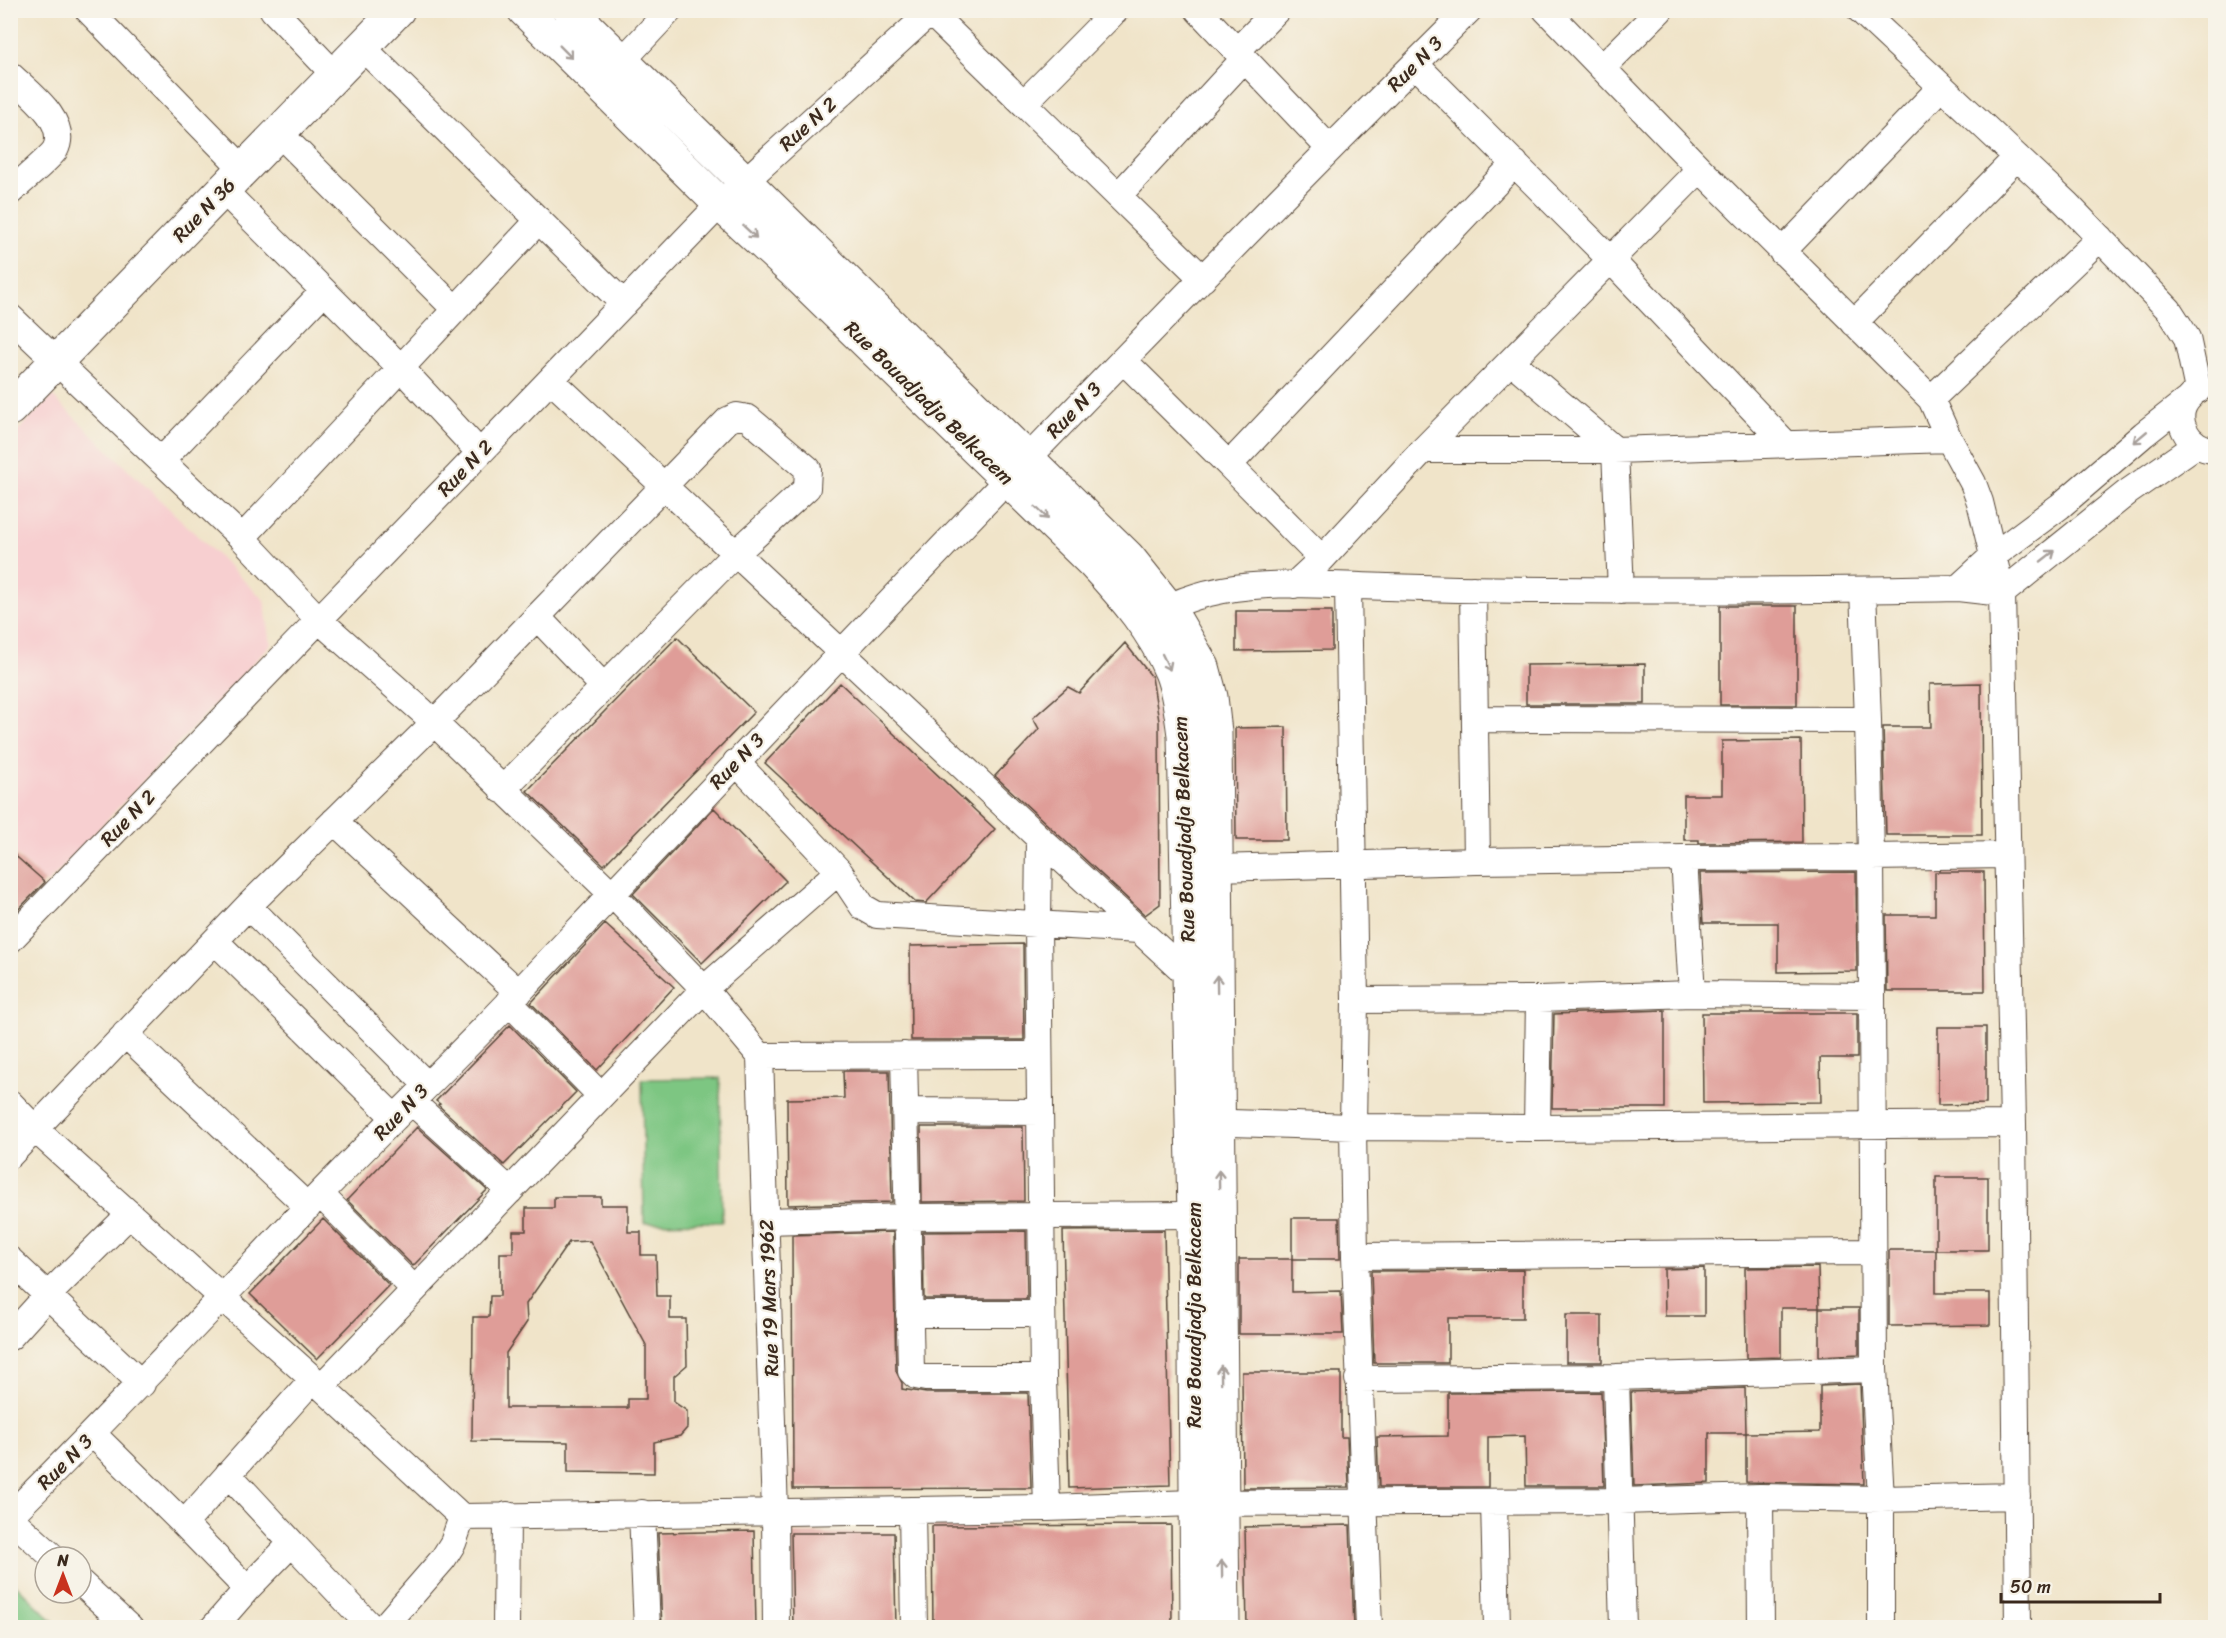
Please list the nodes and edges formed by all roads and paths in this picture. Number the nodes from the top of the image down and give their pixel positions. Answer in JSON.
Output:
{"nodes":[{"id":1,"x":88,"y":10,"type":"edge"},
{"id":2,"x":273,"y":10,"type":"edge"},
{"id":3,"x":398,"y":10,"type":"edge"},
{"id":4,"x":524,"y":10,"type":"edge"},
{"id":5,"x":570,"y":10,"type":"edge"},
{"id":6,"x":670,"y":10,"type":"edge"},
{"id":7,"x":1116,"y":10,"type":"edge"},
{"id":8,"x":1198,"y":10,"type":"edge"},
{"id":9,"x":1277,"y":10,"type":"edge"},
{"id":10,"x":1469,"y":10,"type":"edge"},
{"id":11,"x":1546,"y":10,"type":"edge"},
{"id":12,"x":1660,"y":10,"type":"edge"},
{"id":13,"x":1860,"y":10,"type":"edge"},
{"id":14,"x":930,"y":11,"type":"edge"},
{"id":15,"x":362,"y":47,"type":"junction"},
{"id":16,"x":1240,"y":55,"type":"junction"},
{"id":17,"x":622,"y":61,"type":"junction"},
{"id":18,"x":1415,"y":64,"type":"junction"},
{"id":19,"x":1602,"y":68,"type":"junction"},
{"id":20,"x":10,"y":75,"type":"edge"},
{"id":21,"x":335,"y":75,"type":"junction"},
{"id":22,"x":1941,"y":87,"type":"junction"},
{"id":23,"x":1024,"y":103,"type":"junction"},
{"id":24,"x":279,"y":133,"type":"junction"},
{"id":25,"x":1330,"y":148,"type":"junction"},
{"id":26,"x":2017,"y":157,"type":"junction"},
{"id":27,"x":1515,"y":163,"type":"junction"},
{"id":28,"x":1700,"y":169,"type":"junction"},
{"id":29,"x":233,"y":180,"type":"junction"},
{"id":30,"x":744,"y":181,"type":"junction"},
{"id":31,"x":10,"y":192,"type":"edge"},
{"id":32,"x":1118,"y":196,"type":"junction"},
{"id":33,"x":720,"y":204,"type":"junction"},
{"id":34,"x":539,"y":220,"type":"junction"},
{"id":35,"x":2100,"y":238,"type":"junction"},
{"id":36,"x":1782,"y":252,"type":"junction"},
{"id":37,"x":1611,"y":260,"type":"junction"},
{"id":38,"x":1203,"y":279,"type":"junction"},
{"id":39,"x":324,"y":291,"type":"junction"},
{"id":40,"x":624,"y":304,"type":"junction"},
{"id":41,"x":455,"y":309,"type":"junction"},
{"id":42,"x":10,"y":317,"type":"edge"},
{"id":43,"x":1854,"y":323,"type":"junction"},
{"id":44,"x":1123,"y":360,"type":"junction"},
{"id":45,"x":1511,"y":361,"type":"junction"},
{"id":46,"x":56,"y":362,"type":"junction"},
{"id":47,"x":400,"y":367,"type":"junction"},
{"id":48,"x":551,"y":380,"type":"junction"},
{"id":49,"x":2200,"y":392,"type":"edge"},
{"id":50,"x":1931,"y":399,"type":"junction"},
{"id":51,"x":10,"y":409,"type":"edge"},
{"id":52,"x":1949,"y":439,"type":"junction"},
{"id":53,"x":1787,"y":445,"type":"junction"},
{"id":54,"x":2206,"y":447,"type":"edge"},
{"id":55,"x":1423,"y":450,"type":"junction"},
{"id":56,"x":1615,"y":450,"type":"junction"},
{"id":57,"x":480,"y":453,"type":"junction"},
{"id":58,"x":161,"y":461,"type":"junction"},
{"id":59,"x":1229,"y":465,"type":"junction"},
{"id":60,"x":1017,"y":469,"type":"junction"},
{"id":61,"x":664,"y":486,"type":"junction"},
{"id":62,"x":242,"y":538,"type":"junction"},
{"id":63,"x":735,"y":554,"type":"junction"},
{"id":64,"x":1993,"y":556,"type":"junction"},
{"id":65,"x":1322,"y":560,"type":"junction"},
{"id":66,"x":1294,"y":585,"type":"junction"},
{"id":67,"x":1348,"y":586,"type":"junction"},
{"id":68,"x":1958,"y":588,"type":"junction"},
{"id":69,"x":1473,"y":590,"type":"junction"},
{"id":70,"x":1863,"y":590,"type":"junction"},
{"id":71,"x":1621,"y":591,"type":"junction"},
{"id":72,"x":2002,"y":593,"type":"junction"},
{"id":73,"x":1156,"y":615,"type":"junction"},
{"id":74,"x":537,"y":617,"type":"junction"},
{"id":75,"x":319,"y":620,"type":"junction"},
{"id":76,"x":842,"y":653,"type":"junction"},
{"id":77,"x":604,"y":687,"type":"junction"},
{"id":78,"x":1476,"y":720,"type":"junction"},
{"id":79,"x":1868,"y":720,"type":"junction"},
{"id":80,"x":434,"y":723,"type":"junction"},
{"id":81,"x":736,"y":762,"type":"junction"},
{"id":82,"x":502,"y":790,"type":"junction"},
{"id":83,"x":334,"y":820,"type":"junction"},
{"id":84,"x":1039,"y":838,"type":"junction"},
{"id":85,"x":2006,"y":855,"type":"junction"},
{"id":86,"x":1871,"y":856,"type":"junction"},
{"id":87,"x":1684,"y":858,"type":"junction"},
{"id":88,"x":1477,"y":861,"type":"junction"},
{"id":89,"x":1353,"y":865,"type":"junction"},
{"id":90,"x":1216,"y":868,"type":"junction"},
{"id":91,"x":839,"y":871,"type":"junction"},
{"id":92,"x":612,"y":894,"type":"junction"},
{"id":93,"x":248,"y":906,"type":"junction"},
{"id":94,"x":1038,"y":924,"type":"junction"},
{"id":95,"x":1139,"y":930,"type":"junction"},
{"id":96,"x":10,"y":940,"type":"edge"},
{"id":97,"x":215,"y":941,"type":"junction"},
{"id":98,"x":1189,"y":976,"type":"junction"},
{"id":99,"x":704,"y":989,"type":"junction"},
{"id":100,"x":1692,"y":994,"type":"junction"},
{"id":101,"x":1872,"y":996,"type":"junction"},
{"id":102,"x":514,"y":997,"type":"junction"},
{"id":103,"x":1539,"y":999,"type":"junction"},
{"id":104,"x":1355,"y":1000,"type":"junction"},
{"id":105,"x":125,"y":1034,"type":"junction"},
{"id":106,"x":904,"y":1055,"type":"junction"},
{"id":107,"x":1039,"y":1055,"type":"junction"},
{"id":108,"x":760,"y":1056,"type":"junction"},
{"id":109,"x":601,"y":1096,"type":"junction"},
{"id":110,"x":411,"y":1102,"type":"junction"},
{"id":111,"x":10,"y":1103,"type":"edge"},
{"id":112,"x":905,"y":1111,"type":"junction"},
{"id":113,"x":1039,"y":1112,"type":"junction"},
{"id":114,"x":1205,"y":1122,"type":"junction"},
{"id":115,"x":2013,"y":1124,"type":"junction"},
{"id":116,"x":1872,"y":1125,"type":"junction"},
{"id":117,"x":1353,"y":1127,"type":"junction"},
{"id":118,"x":1537,"y":1128,"type":"junction"},
{"id":119,"x":35,"y":1129,"type":"junction"},
{"id":120,"x":10,"y":1155,"type":"edge"},
{"id":121,"x":510,"y":1191,"type":"junction"},
{"id":122,"x":314,"y":1201,"type":"junction"},
{"id":123,"x":130,"y":1214,"type":"junction"},
{"id":124,"x":1194,"y":1215,"type":"junction"},
{"id":125,"x":1040,"y":1216,"type":"junction"},
{"id":126,"x":907,"y":1217,"type":"junction"},
{"id":127,"x":766,"y":1221,"type":"junction"},
{"id":128,"x":1873,"y":1252,"type":"junction"},
{"id":129,"x":1355,"y":1257,"type":"junction"},
{"id":130,"x":10,"y":1260,"type":"edge"},
{"id":131,"x":414,"y":1289,"type":"junction"},
{"id":132,"x":48,"y":1295,"type":"junction"},
{"id":133,"x":222,"y":1297,"type":"junction"},
{"id":134,"x":909,"y":1314,"type":"junction"},
{"id":135,"x":1041,"y":1314,"type":"junction"},
{"id":136,"x":11,"y":1335,"type":"edge"},
{"id":137,"x":1874,"y":1369,"type":"junction"},
{"id":138,"x":1616,"y":1377,"type":"junction"},
{"id":139,"x":1043,"y":1378,"type":"junction"},
{"id":140,"x":1359,"y":1379,"type":"junction"},
{"id":141,"x":317,"y":1383,"type":"junction"},
{"id":142,"x":141,"y":1384,"type":"junction"},
{"id":143,"x":93,"y":1434,"type":"junction"},
{"id":144,"x":228,"y":1474,"type":"junction"},
{"id":145,"x":2018,"y":1496,"type":"junction"},
{"id":146,"x":1760,"y":1497,"type":"junction"},
{"id":147,"x":1881,"y":1498,"type":"junction"},
{"id":148,"x":1620,"y":1501,"type":"junction"},
{"id":149,"x":1365,"y":1502,"type":"junction"},
{"id":150,"x":1494,"y":1502,"type":"junction"},
{"id":151,"x":1208,"y":1503,"type":"junction"},
{"id":152,"x":1047,"y":1508,"type":"junction"},
{"id":153,"x":912,"y":1510,"type":"junction"},
{"id":154,"x":642,"y":1513,"type":"junction"},
{"id":155,"x":776,"y":1513,"type":"junction"},
{"id":156,"x":507,"y":1515,"type":"junction"},
{"id":157,"x":10,"y":1517,"type":"edge"},
{"id":158,"x":462,"y":1517,"type":"junction"},
{"id":159,"x":184,"y":1524,"type":"junction"},
{"id":160,"x":292,"y":1543,"type":"junction"},
{"id":161,"x":40,"y":1545,"type":"edge"},
{"id":162,"x":247,"y":1589,"type":"junction"},
{"id":163,"x":93,"y":1594,"type":"edge"},
{"id":164,"x":130,"y":1628,"type":"edge"},
{"id":165,"x":213,"y":1628,"type":"edge"},
{"id":166,"x":372,"y":1628,"type":"edge"},
{"id":167,"x":383,"y":1628,"type":"edge"},
{"id":168,"x":506,"y":1628,"type":"edge"},
{"id":169,"x":647,"y":1628,"type":"edge"},
{"id":170,"x":776,"y":1628,"type":"edge"},
{"id":171,"x":914,"y":1628,"type":"edge"},
{"id":172,"x":1197,"y":1628,"type":"edge"},
{"id":173,"x":1223,"y":1628,"type":"edge"},
{"id":174,"x":1370,"y":1628,"type":"edge"},
{"id":175,"x":1497,"y":1628,"type":"edge"},
{"id":176,"x":1623,"y":1628,"type":"edge"},
{"id":177,"x":1761,"y":1628,"type":"edge"},
{"id":178,"x":1881,"y":1628,"type":"edge"},
{"id":179,"x":2018,"y":1628,"type":"edge"}],
"edges":[{"from":1,"to":29,"type":"street"},
{"from":2,"to":21,"type":"street"},
{"from":3,"to":15,"type":"street","name":"Rue N 36"},
{"from":4,"to":33,"type":"street","name":"Rue Bouadjadja Belkacem","one_way":true},
{"from":5,"to":17,"type":"street","name":"Rue Bouadjadja Belkacem"},
{"from":6,"to":17,"type":"street"},
{"from":7,"to":23,"type":"street"},
{"from":8,"to":16,"type":"street"},
{"from":9,"to":16,"type":"street"},
{"from":10,"to":18,"type":"street","name":"Rue N 3"},
{"from":11,"to":19,"type":"street"},
{"from":12,"to":19,"type":"street"},
{"from":13,"to":22,"type":"street"},
{"from":14,"to":23,"type":"street"},
{"from":14,"to":30,"type":"street","name":"Rue N 2"},
{"from":15,"to":21,"type":"street","name":"Rue N 36"},
{"from":15,"to":34,"type":"street"},
{"from":16,"to":25,"type":"street"},
{"from":16,"to":32,"type":"street"},
{"from":17,"to":30,"type":"street","name":"Rue Bouadjadja Belkacem"},
{"from":18,"to":25,"type":"street","name":"Rue N 3"},
{"from":18,"to":27,"type":"street"},
{"from":19,"to":28,"type":"street"},
{"from":20,"to":31,"type":"street"},
{"from":21,"to":24,"type":"street","name":"Rue N 36"},
{"from":22,"to":26,"type":"street"},
{"from":22,"to":36,"type":"street"},
{"from":23,"to":32,"type":"street"},
{"from":24,"to":29,"type":"street","name":"Rue N 36"},
{"from":24,"to":41,"type":"street"},
{"from":25,"to":38,"type":"street","name":"Rue N 3"},
{"from":26,"to":35,"type":"street"},
{"from":26,"to":43,"type":"street"},
{"from":27,"to":37,"type":"street"},
{"from":27,"to":59,"type":"street"},
{"from":28,"to":36,"type":"street"},
{"from":28,"to":37,"type":"street"},
{"from":29,"to":39,"type":"street"},
{"from":29,"to":46,"type":"street","name":"Rue N 36"},
{"from":30,"to":33,"type":"street","name":"Rue N 2"},
{"from":30,"to":60,"type":"street","name":"Rue Bouadjadja Belkacem"},
{"from":32,"to":38,"type":"street"},
{"from":33,"to":40,"type":"street","name":"Rue N 2"},
{"from":33,"to":60,"type":"street","name":"Rue Bouadjadja Belkacem","one_way":true},
{"from":34,"to":40,"type":"street"},
{"from":34,"to":41,"type":"street"},
{"from":35,"to":49,"type":"street"},
{"from":35,"to":50,"type":"street"},
{"from":36,"to":43,"type":"street"},
{"from":37,"to":45,"type":"street"},
{"from":37,"to":53,"type":"street"},
{"from":38,"to":44,"type":"street","name":"Rue N 3"},
{"from":39,"to":47,"type":"street"},
{"from":39,"to":58,"type":"street"},
{"from":40,"to":48,"type":"street","name":"Rue N 2"},
{"from":41,"to":47,"type":"street"},
{"from":42,"to":46,"type":"street"},
{"from":43,"to":50,"type":"street"},
{"from":44,"to":59,"type":"street"},
{"from":44,"to":60,"type":"street","name":"Rue N 3"},
{"from":45,"to":55,"type":"street"},
{"from":45,"to":56,"type":"street"},
{"from":46,"to":51,"type":"street","name":"Rue N 36"},
{"from":46,"to":58,"type":"street"},
{"from":47,"to":57,"type":"street"},
{"from":47,"to":62,"type":"street"},
{"from":48,"to":57,"type":"street","name":"Rue N 2"},
{"from":48,"to":61,"type":"street"},
{"from":49,"to":54,"type":"street"},
{"from":49,"to":64,"type":"street","one_way":true},
{"from":50,"to":52,"type":"street"},
{"from":52,"to":53,"type":"street"},
{"from":52,"to":64,"type":"street"},
{"from":53,"to":56,"type":"street"},
{"from":72,"to":54,"type":"street","one_way":true},
{"from":55,"to":56,"type":"street"},
{"from":55,"to":65,"type":"street"},
{"from":56,"to":71,"type":"street"},
{"from":57,"to":75,"type":"street","name":"Rue N 2"},
{"from":58,"to":62,"type":"street"},
{"from":59,"to":65,"type":"street"},
{"from":60,"to":73,"type":"street","name":"Rue Bouadjadja Belkacem"},
{"from":60,"to":76,"type":"street","name":"Rue N 3"},
{"from":61,"to":63,"type":"street"},
{"from":61,"to":63,"type":"street"},
{"from":61,"to":74,"type":"street"},
{"from":62,"to":75,"type":"street"},
{"from":63,"to":76,"type":"street"},
{"from":63,"to":77,"type":"street"},
{"from":64,"to":68,"type":"street"},
{"from":64,"to":72,"type":"street"},
{"from":65,"to":66,"type":"street"},
{"from":66,"to":67,"type":"street"},
{"from":66,"to":73,"type":"street"},
{"from":67,"to":69,"type":"street"},
{"from":67,"to":89,"type":"street"},
{"from":68,"to":70,"type":"street"},
{"from":68,"to":72,"type":"street"},
{"from":69,"to":71,"type":"street"},
{"from":69,"to":78,"type":"street"},
{"from":70,"to":71,"type":"street"},
{"from":70,"to":79,"type":"street"},
{"from":72,"to":85,"type":"street"},
{"from":73,"to":90,"type":"street","name":"Rue Bouadjadja Belkacem"},
{"from":73,"to":98,"type":"street","name":"Rue Bouadjadja Belkacem","one_way":true},
{"from":74,"to":77,"type":"street"},
{"from":74,"to":80,"type":"street"},
{"from":75,"to":80,"type":"street"},
{"from":75,"to":96,"type":"street","name":"Rue N 2"},
{"from":76,"to":81,"type":"street","name":"Rue N 3"},
{"from":76,"to":84,"type":"street"},
{"from":77,"to":82,"type":"street"},
{"from":78,"to":79,"type":"street"},
{"from":78,"to":88,"type":"street"},
{"from":79,"to":86,"type":"street"},
{"from":80,"to":82,"type":"street"},
{"from":80,"to":83,"type":"street"},
{"from":81,"to":91,"type":"street"},
{"from":81,"to":92,"type":"street","name":"Rue N 3"},
{"from":82,"to":92,"type":"street"},
{"from":83,"to":93,"type":"street"},
{"from":83,"to":102,"type":"street"},
{"from":84,"to":94,"type":"street"},
{"from":84,"to":95,"type":"street"},
{"from":85,"to":86,"type":"street"},
{"from":85,"to":115,"type":"street"},
{"from":86,"to":87,"type":"street"},
{"from":86,"to":101,"type":"street"},
{"from":87,"to":88,"type":"street"},
{"from":87,"to":100,"type":"street"},
{"from":88,"to":89,"type":"street"},
{"from":89,"to":90,"type":"street"},
{"from":89,"to":104,"type":"street"},
{"from":114,"to":90,"type":"street","name":"Rue Bouadjadja Belkacem","one_way":true},
{"from":91,"to":94,"type":"street"},
{"from":91,"to":99,"type":"street"},
{"from":92,"to":99,"type":"street"},
{"from":92,"to":102,"type":"street","name":"Rue N 3"},
{"from":93,"to":97,"type":"street"},
{"from":93,"to":110,"type":"street"},
{"from":94,"to":95,"type":"street"},
{"from":94,"to":107,"type":"street"},
{"from":95,"to":98,"type":"street"},
{"from":97,"to":105,"type":"street"},
{"from":97,"to":110,"type":"street"},
{"from":98,"to":114,"type":"street","name":"Rue Bouadjadja Belkacem"},
{"from":99,"to":108,"type":"street"},
{"from":99,"to":109,"type":"street"},
{"from":100,"to":101,"type":"street"},
{"from":100,"to":103,"type":"street"},
{"from":101,"to":116,"type":"street"},
{"from":102,"to":109,"type":"street"},
{"from":102,"to":110,"type":"street","name":"Rue N 3"},
{"from":103,"to":104,"type":"street"},
{"from":103,"to":118,"type":"street"},
{"from":104,"to":117,"type":"street"},
{"from":105,"to":119,"type":"street"},
{"from":105,"to":122,"type":"street"},
{"from":106,"to":107,"type":"street"},
{"from":106,"to":108,"type":"street"},
{"from":106,"to":112,"type":"street"},
{"from":107,"to":113,"type":"street"},
{"from":108,"to":127,"type":"street","name":"Rue 19 Mars 1962"},
{"from":109,"to":121,"type":"street"},
{"from":110,"to":121,"type":"street"},
{"from":110,"to":122,"type":"street","name":"Rue N 3"},
{"from":111,"to":119,"type":"street"},
{"from":112,"to":113,"type":"street"},
{"from":112,"to":126,"type":"street"},
{"from":113,"to":125,"type":"street"},
{"from":114,"to":117,"type":"street"},
{"from":114,"to":124,"type":"street","name":"Rue Bouadjadja Belkacem"},
{"from":151,"to":114,"type":"street","name":"Rue Bouadjadja Belkacem","one_way":true},
{"from":115,"to":116,"type":"street"},
{"from":115,"to":145,"type":"street"},
{"from":116,"to":118,"type":"street"},
{"from":116,"to":128,"type":"street"},
{"from":117,"to":118,"type":"street"},
{"from":117,"to":129,"type":"street"},
{"from":119,"to":120,"type":"street"},
{"from":119,"to":123,"type":"street"},
{"from":121,"to":131,"type":"street"},
{"from":122,"to":131,"type":"street"},
{"from":122,"to":133,"type":"street","name":"Rue N 3"},
{"from":123,"to":132,"type":"street"},
{"from":123,"to":133,"type":"street"},
{"from":124,"to":125,"type":"street"},
{"from":124,"to":151,"type":"street","name":"Rue Bouadjadja Belkacem"},
{"from":125,"to":126,"type":"street"},
{"from":125,"to":135,"type":"street"},
{"from":126,"to":127,"type":"street"},
{"from":126,"to":134,"type":"street"},
{"from":127,"to":155,"type":"street","name":"Rue 19 Mars 1962"},
{"from":128,"to":129,"type":"street"},
{"from":128,"to":137,"type":"street"},
{"from":129,"to":140,"type":"street"},
{"from":130,"to":132,"type":"street"},
{"from":131,"to":141,"type":"street"},
{"from":132,"to":136,"type":"street"},
{"from":132,"to":142,"type":"street"},
{"from":133,"to":141,"type":"street"},
{"from":133,"to":142,"type":"street","name":"Rue N 3"},
{"from":134,"to":135,"type":"street"},
{"from":134,"to":139,"type":"street"},
{"from":135,"to":139,"type":"street"},
{"from":137,"to":138,"type":"street"},
{"from":137,"to":147,"type":"street"},
{"from":138,"to":140,"type":"street"},
{"from":138,"to":148,"type":"street"},
{"from":139,"to":152,"type":"street"},
{"from":140,"to":149,"type":"street"},
{"from":141,"to":144,"type":"street"},
{"from":141,"to":158,"type":"street"},
{"from":142,"to":143,"type":"street","name":"Rue N 3"},
{"from":143,"to":157,"type":"street","name":"Rue N 3"},
{"from":143,"to":159,"type":"street"},
{"from":144,"to":159,"type":"street"},
{"from":144,"to":160,"type":"street"},
{"from":145,"to":147,"type":"street"},
{"from":145,"to":179,"type":"street"},
{"from":146,"to":147,"type":"street"},
{"from":146,"to":148,"type":"street"},
{"from":146,"to":177,"type":"street"},
{"from":147,"to":178,"type":"street"},
{"from":148,"to":150,"type":"street"},
{"from":148,"to":176,"type":"street"},
{"from":149,"to":150,"type":"street"},
{"from":149,"to":151,"type":"street"},
{"from":149,"to":174,"type":"street"},
{"from":150,"to":175,"type":"street"},
{"from":151,"to":152,"type":"street"},
{"from":151,"to":172,"type":"street","name":"Rue Bouadjadja Belkacem"},
{"from":173,"to":151,"type":"street","name":"Rue Bouadjadja Belkacem","one_way":true},
{"from":152,"to":153,"type":"street"},
{"from":153,"to":155,"type":"street"},
{"from":153,"to":171,"type":"street"},
{"from":154,"to":155,"type":"street"},
{"from":154,"to":156,"type":"street"},
{"from":154,"to":169,"type":"street"},
{"from":155,"to":170,"type":"street","name":"Rue 19 Mars 1962"},
{"from":156,"to":158,"type":"street"},
{"from":156,"to":168,"type":"street"},
{"from":157,"to":161,"type":"street"},
{"from":158,"to":167,"type":"street"},
{"from":159,"to":162,"type":"street"},
{"from":160,"to":162,"type":"street"},
{"from":160,"to":166,"type":"street"},
{"from":162,"to":165,"type":"street"},
{"from":163,"to":164,"type":"street"}]}
